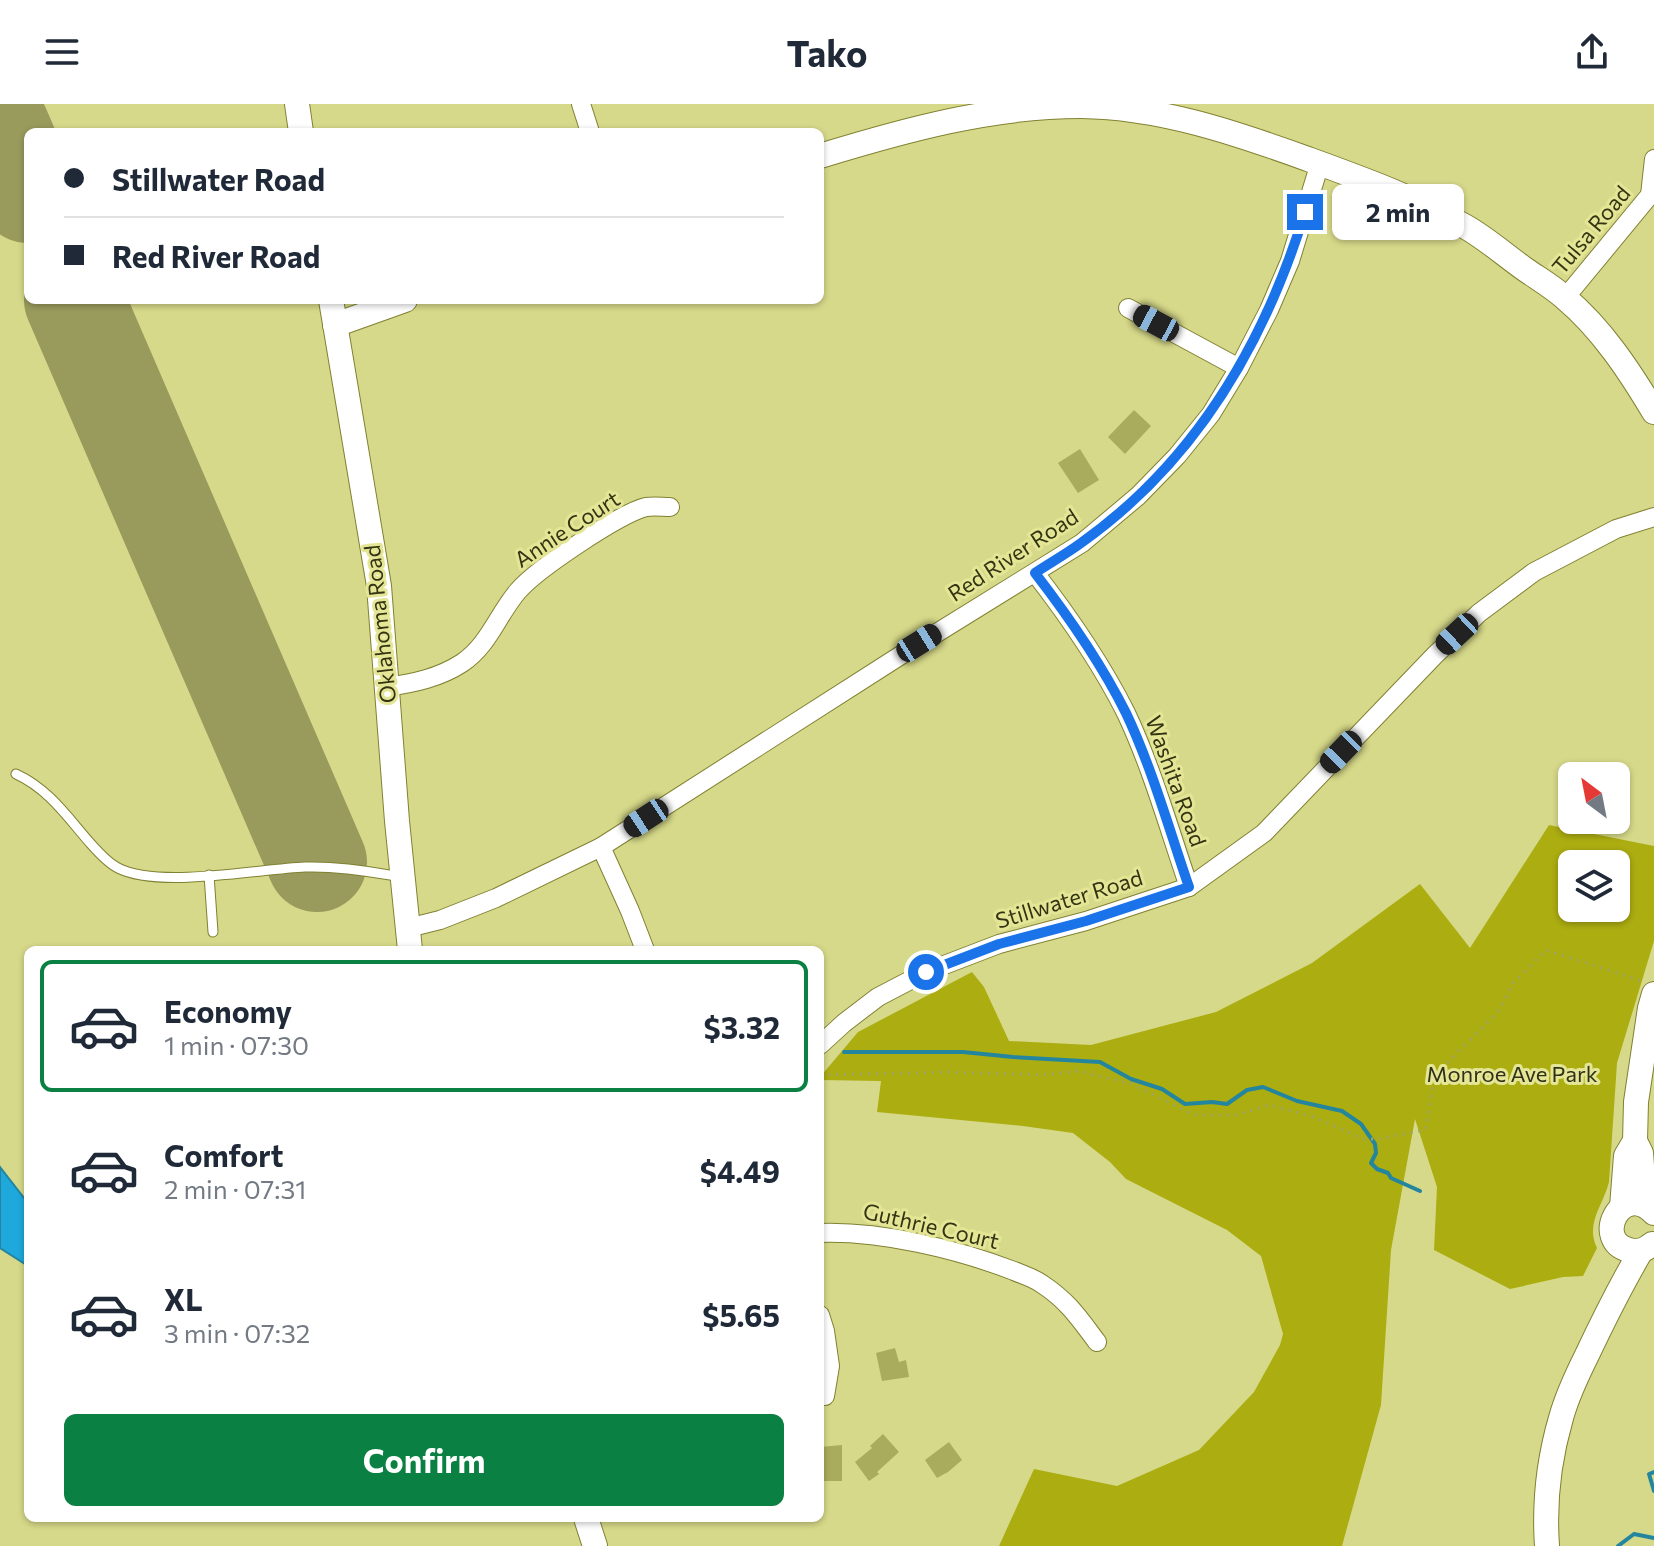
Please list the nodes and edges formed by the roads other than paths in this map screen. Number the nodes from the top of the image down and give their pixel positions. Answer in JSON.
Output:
{"nodes":[{"id":1,"x":297,"y":104,"type":"edge"},
{"id":2,"x":581,"y":104,"type":"edge"},
{"id":3,"x":1078,"y":105,"type":"edge"},
{"id":4,"x":300,"y":128,"type":"edge"},
{"id":5,"x":589,"y":128,"type":"edge"},
{"id":6,"x":824,"y":155,"type":"edge"},
{"id":7,"x":1654,"y":159,"type":"edge"},
{"id":8,"x":1320,"y":163,"type":"junction"},
{"id":9,"x":1652,"y":195,"type":"edge"},
{"id":10,"x":1565,"y":298,"type":"junction"},
{"id":11,"x":332,"y":304,"type":"edge"},
{"id":12,"x":394,"y":304,"type":"edge"},
{"id":13,"x":1128,"y":308,"type":"dead end"},
{"id":14,"x":335,"y":325,"type":"junction"},
{"id":15,"x":1239,"y":368,"type":"junction"},
{"id":16,"x":1654,"y":412,"type":"edge"},
{"id":17,"x":670,"y":507,"type":"dead end"},
{"id":18,"x":1654,"y":517,"type":"edge"},
{"id":19,"x":1035,"y":573,"type":"junction"},
{"id":20,"x":387,"y":687,"type":"junction"},
{"id":21,"x":16,"y":774,"type":"dead end"},
{"id":22,"x":601,"y":847,"type":"junction"},
{"id":23,"x":209,"y":875,"type":"junction"},
{"id":24,"x":402,"y":877,"type":"junction"},
{"id":25,"x":1189,"y":887,"type":"junction"},
{"id":26,"x":213,"y":932,"type":"dead end"},
{"id":27,"x":409,"y":939,"type":"edge"},
{"id":28,"x":643,"y":946,"type":"edge"},
{"id":29,"x":1649,"y":988,"type":"edge"},
{"id":30,"x":824,"y":1041,"type":"edge"},
{"id":31,"x":1640,"y":1208,"type":"edge"},
{"id":32,"x":824,"y":1233,"type":"edge"},
{"id":33,"x":1615,"y":1241,"type":"junction"},
{"id":34,"x":1648,"y":1247,"type":"edge"},
{"id":35,"x":1616,"y":1294,"type":"junction"},
{"id":36,"x":824,"y":1328,"type":"edge"},
{"id":37,"x":1097,"y":1342,"type":"dead end"},
{"id":38,"x":825,"y":1396,"type":"dead end"},
{"id":39,"x":587,"y":1522,"type":"edge"},
{"id":40,"x":595,"y":1546,"type":"edge"},
{"id":41,"x":1547,"y":1546,"type":"edge"}],
"edges":[{"from":1,"to":4,"type":"street"},
{"from":2,"to":5,"type":"street"},
{"from":3,"to":6,"type":"street"},
{"from":3,"to":8,"type":"street"},
{"from":7,"to":9,"type":"street"},
{"from":8,"to":10,"type":"street"},
{"from":8,"to":15,"type":"street","name":"Red River Road"},
{"from":9,"to":10,"type":"street","name":"Tulsa Road"},
{"from":10,"to":16,"type":"street"},
{"from":11,"to":14,"type":"street","name":"Oklahoma Road"},
{"from":12,"to":14,"type":"street"},
{"from":13,"to":15,"type":"street"},
{"from":14,"to":20,"type":"street","name":"Oklahoma Road"},
{"from":15,"to":19,"type":"street","name":"Red River Road"},
{"from":17,"to":20,"type":"street","name":"Annie Court"},
{"from":18,"to":25,"type":"street","name":"Stillwater Road"},
{"from":19,"to":22,"type":"street","name":"Red River Road"},
{"from":19,"to":25,"type":"street","name":"Washita Road"},
{"from":20,"to":24,"type":"street","name":"Oklahoma Road"},
{"from":21,"to":23,"type":"lane"},
{"from":22,"to":27,"type":"street","name":"Red River Road"},
{"from":22,"to":28,"type":"street"},
{"from":23,"to":24,"type":"lane"},
{"from":23,"to":26,"type":"lane"},
{"from":24,"to":27,"type":"street","name":"Oklahoma Road"},
{"from":25,"to":30,"type":"street","name":"Stillwater Road"},
{"from":29,"to":31,"type":"street"},
{"from":31,"to":33,"type":"street"},
{"from":32,"to":37,"type":"street","name":"Guthrie Court"},
{"from":33,"to":34,"type":"street"},
{"from":33,"to":35,"type":"street"},
{"from":34,"to":35,"type":"street"},
{"from":35,"to":41,"type":"street"},
{"from":36,"to":38,"type":"street"},
{"from":39,"to":40,"type":"street"}]}
